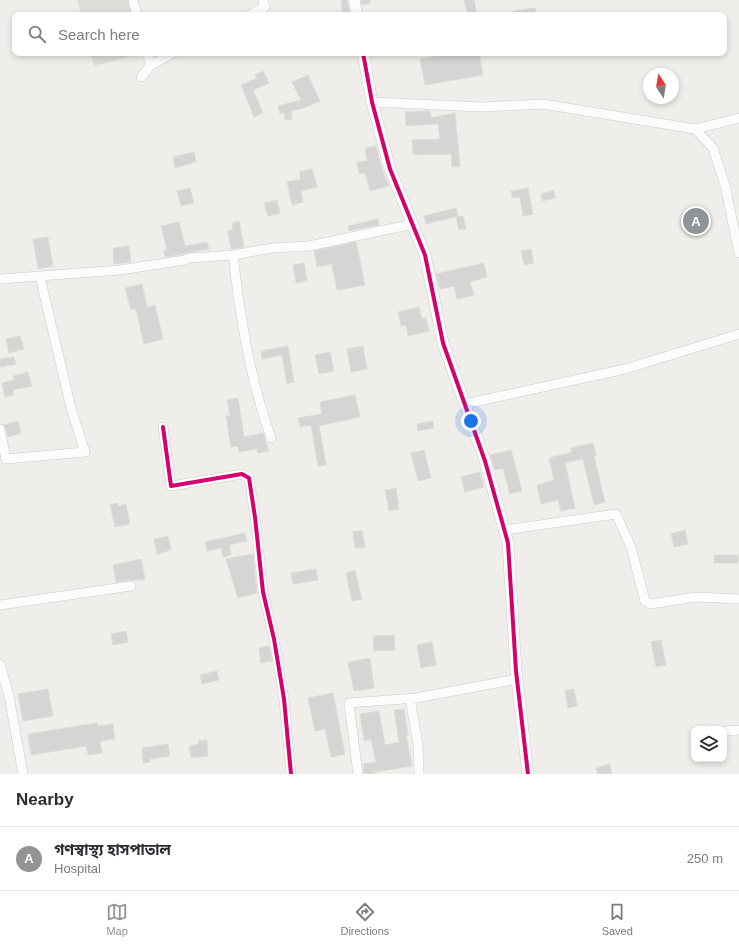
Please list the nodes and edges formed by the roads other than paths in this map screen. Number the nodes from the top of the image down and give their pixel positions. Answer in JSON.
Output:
{"nodes":[{"id":1,"x":133,"y":0,"type":"edge"},
{"id":2,"x":263,"y":0,"type":"edge"},
{"id":3,"x":354,"y":0,"type":"edge"},
{"id":4,"x":136,"y":12,"type":"edge"},
{"id":5,"x":255,"y":12,"type":"edge"},
{"id":6,"x":356,"y":12,"type":"edge"},
{"id":7,"x":149,"y":56,"type":"edge"},
{"id":8,"x":168,"y":56,"type":"edge"},
{"id":9,"x":364,"y":56,"type":"edge"},
{"id":10,"x":151,"y":64,"type":"junction"},
{"id":11,"x":141,"y":77,"type":"dead end"},
{"id":12,"x":372,"y":102,"type":"junction"},
{"id":13,"x":739,"y":118,"type":"edge"},
{"id":14,"x":695,"y":129,"type":"junction"},
{"id":15,"x":413,"y":224,"type":"junction"},
{"id":16,"x":739,"y":253,"type":"edge"},
{"id":17,"x":234,"y":255,"type":"junction"},
{"id":18,"x":40,"y":277,"type":"junction"},
{"id":19,"x":0,"y":279,"type":"edge"},
{"id":20,"x":739,"y":334,"type":"edge"},
{"id":21,"x":465,"y":404,"type":"junction"},
{"id":22,"x":162,"y":427,"type":"dead end"},
{"id":23,"x":0,"y":429,"type":"edge"},
{"id":24,"x":271,"y":438,"type":"dead end"},
{"id":25,"x":504,"y":530,"type":"junction"},
{"id":26,"x":131,"y":586,"type":"dead end"},
{"id":27,"x":739,"y":599,"type":"edge"},
{"id":28,"x":0,"y":604,"type":"edge"},
{"id":29,"x":0,"y":664,"type":"edge"},
{"id":30,"x":517,"y":679,"type":"junction"},
{"id":31,"x":410,"y":698,"type":"junction"},
{"id":32,"x":739,"y":730,"type":"edge"},
{"id":33,"x":727,"y":732,"type":"edge"},
{"id":34,"x":23,"y":774,"type":"edge"},
{"id":35,"x":291,"y":774,"type":"edge"},
{"id":36,"x":358,"y":774,"type":"edge"},
{"id":37,"x":419,"y":774,"type":"edge"},
{"id":38,"x":528,"y":774,"type":"edge"}],
"edges":[{"from":1,"to":4,"type":"street"},
{"from":2,"to":5,"type":"street"},
{"from":3,"to":6,"type":"street"},
{"from":7,"to":10,"type":"street"},
{"from":8,"to":10,"type":"street"},
{"from":9,"to":12,"type":"street"},
{"from":10,"to":11,"type":"street"},
{"from":12,"to":14,"type":"street"},
{"from":12,"to":15,"type":"street"},
{"from":13,"to":14,"type":"street"},
{"from":14,"to":16,"type":"street"},
{"from":15,"to":17,"type":"street"},
{"from":15,"to":21,"type":"street"},
{"from":17,"to":18,"type":"street"},
{"from":17,"to":24,"type":"street"},
{"from":18,"to":19,"type":"street"},
{"from":18,"to":23,"type":"street"},
{"from":20,"to":21,"type":"street"},
{"from":21,"to":25,"type":"street"},
{"from":22,"to":35,"type":"street"},
{"from":25,"to":27,"type":"street"},
{"from":25,"to":30,"type":"street"},
{"from":26,"to":28,"type":"street"},
{"from":29,"to":34,"type":"street"},
{"from":30,"to":31,"type":"street"},
{"from":30,"to":38,"type":"street"},
{"from":31,"to":36,"type":"street"},
{"from":31,"to":37,"type":"street"},
{"from":32,"to":33,"type":"street"}]}
